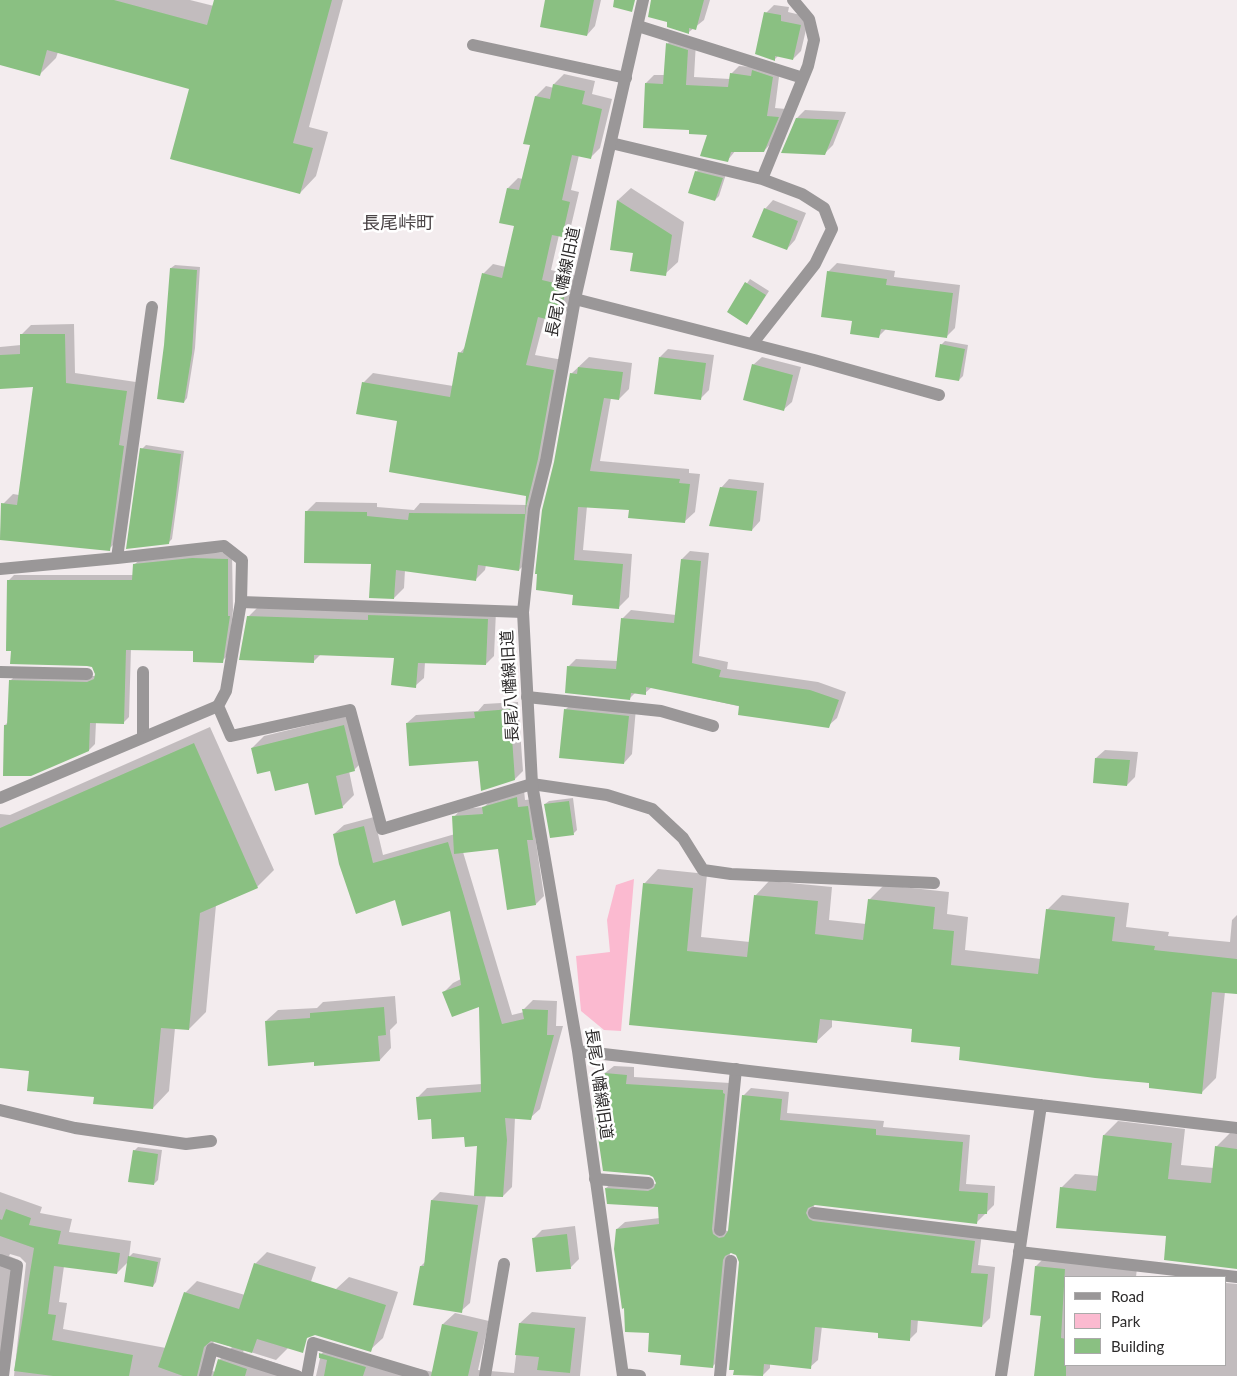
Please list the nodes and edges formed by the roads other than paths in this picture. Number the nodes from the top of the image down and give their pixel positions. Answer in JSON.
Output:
{"nodes":[{"id":1,"x":643,"y":0,"type":"edge"},
{"id":2,"x":793,"y":0,"type":"edge"},
{"id":3,"x":638,"y":26,"type":"junction"},
{"id":4,"x":473,"y":45,"type":"dead end"},
{"id":5,"x":626,"y":78,"type":"junction"},
{"id":6,"x":803,"y":78,"type":"junction"},
{"id":7,"x":611,"y":143,"type":"junction"},
{"id":8,"x":762,"y":179,"type":"junction"},
{"id":9,"x":575,"y":299,"type":"junction"},
{"id":10,"x":152,"y":307,"type":"dead end"},
{"id":11,"x":752,"y":344,"type":"junction"},
{"id":12,"x":939,"y":395,"type":"dead end"},
{"id":13,"x":117,"y":558,"type":"junction"},
{"id":14,"x":0,"y":570,"type":"edge"},
{"id":15,"x":241,"y":602,"type":"junction"},
{"id":16,"x":523,"y":612,"type":"junction"},
{"id":17,"x":0,"y":672,"type":"edge"},
{"id":18,"x":143,"y":672,"type":"dead end"},
{"id":19,"x":87,"y":674,"type":"dead end"},
{"id":20,"x":527,"y":697,"type":"junction"},
{"id":21,"x":218,"y":706,"type":"junction"},
{"id":22,"x":713,"y":726,"type":"dead end"},
{"id":23,"x":143,"y":737,"type":"junction"},
{"id":24,"x":532,"y":784,"type":"junction"},
{"id":25,"x":0,"y":798,"type":"edge"},
{"id":26,"x":934,"y":883,"type":"dead end"},
{"id":27,"x":578,"y":1051,"type":"junction"},
{"id":28,"x":736,"y":1069,"type":"junction"},
{"id":29,"x":1041,"y":1105,"type":"junction"},
{"id":30,"x":0,"y":1110,"type":"edge"},
{"id":31,"x":1237,"y":1128,"type":"edge"},
{"id":32,"x":211,"y":1141,"type":"dead end"},
{"id":33,"x":595,"y":1179,"type":"junction"},
{"id":34,"x":648,"y":1183,"type":"dead end"},
{"id":35,"x":814,"y":1213,"type":"dead end"},
{"id":36,"x":720,"y":1230,"type":"dead end"},
{"id":37,"x":1021,"y":1238,"type":"junction"},
{"id":38,"x":1019,"y":1252,"type":"junction"},
{"id":39,"x":0,"y":1260,"type":"edge"},
{"id":40,"x":731,"y":1261,"type":"dead end"},
{"id":41,"x":504,"y":1264,"type":"dead end"},
{"id":42,"x":1237,"y":1277,"type":"edge"},
{"id":43,"x":623,"y":1375,"type":"edge"},
{"id":44,"x":3,"y":1376,"type":"edge"},
{"id":45,"x":205,"y":1376,"type":"edge"},
{"id":46,"x":297,"y":1376,"type":"edge"},
{"id":47,"x":307,"y":1376,"type":"edge"},
{"id":48,"x":424,"y":1376,"type":"edge"},
{"id":49,"x":485,"y":1376,"type":"edge"},
{"id":50,"x":640,"y":1376,"type":"edge"},
{"id":51,"x":720,"y":1376,"type":"edge"},
{"id":52,"x":1001,"y":1376,"type":"edge"}],
"edges":[{"from":1,"to":3,"type":"street","name":"長尾八幡線旧道"},
{"from":2,"to":6,"type":"street"},
{"from":3,"to":5,"type":"street","name":"長尾八幡線旧道"},
{"from":3,"to":6,"type":"street"},
{"from":4,"to":5,"type":"street"},
{"from":5,"to":7,"type":"street","name":"長尾八幡線旧道"},
{"from":6,"to":8,"type":"street"},
{"from":7,"to":8,"type":"street"},
{"from":7,"to":9,"type":"street","name":"長尾八幡線旧道"},
{"from":8,"to":11,"type":"street"},
{"from":9,"to":11,"type":"street"},
{"from":9,"to":16,"type":"street","name":"長尾八幡線旧道"},
{"from":10,"to":13,"type":"street"},
{"from":11,"to":12,"type":"street"},
{"from":13,"to":14,"type":"street"},
{"from":13,"to":15,"type":"street"},
{"from":15,"to":16,"type":"street"},
{"from":15,"to":21,"type":"street"},
{"from":16,"to":20,"type":"street","name":"長尾八幡線旧道"},
{"from":17,"to":19,"type":"street"},
{"from":18,"to":23,"type":"street"},
{"from":20,"to":22,"type":"street"},
{"from":20,"to":24,"type":"street","name":"長尾八幡線旧道"},
{"from":21,"to":23,"type":"street"},
{"from":21,"to":24,"type":"street"},
{"from":23,"to":25,"type":"street"},
{"from":24,"to":26,"type":"street"},
{"from":24,"to":27,"type":"street","name":"長尾八幡線旧道"},
{"from":27,"to":28,"type":"street"},
{"from":27,"to":33,"type":"street","name":"長尾八幡線旧道"},
{"from":28,"to":29,"type":"street"},
{"from":28,"to":36,"type":"street"},
{"from":29,"to":31,"type":"street"},
{"from":29,"to":37,"type":"street"},
{"from":30,"to":32,"type":"street"},
{"from":33,"to":34,"type":"street"},
{"from":33,"to":43,"type":"street","name":"長尾八幡線旧道"},
{"from":35,"to":37,"type":"street"},
{"from":37,"to":38,"type":"street"},
{"from":38,"to":42,"type":"street"},
{"from":38,"to":52,"type":"street"},
{"from":39,"to":44,"type":"street"},
{"from":40,"to":51,"type":"street"},
{"from":41,"to":49,"type":"street"},
{"from":43,"to":50,"type":"street"},
{"from":45,"to":46,"type":"street"},
{"from":47,"to":48,"type":"street"}]}
